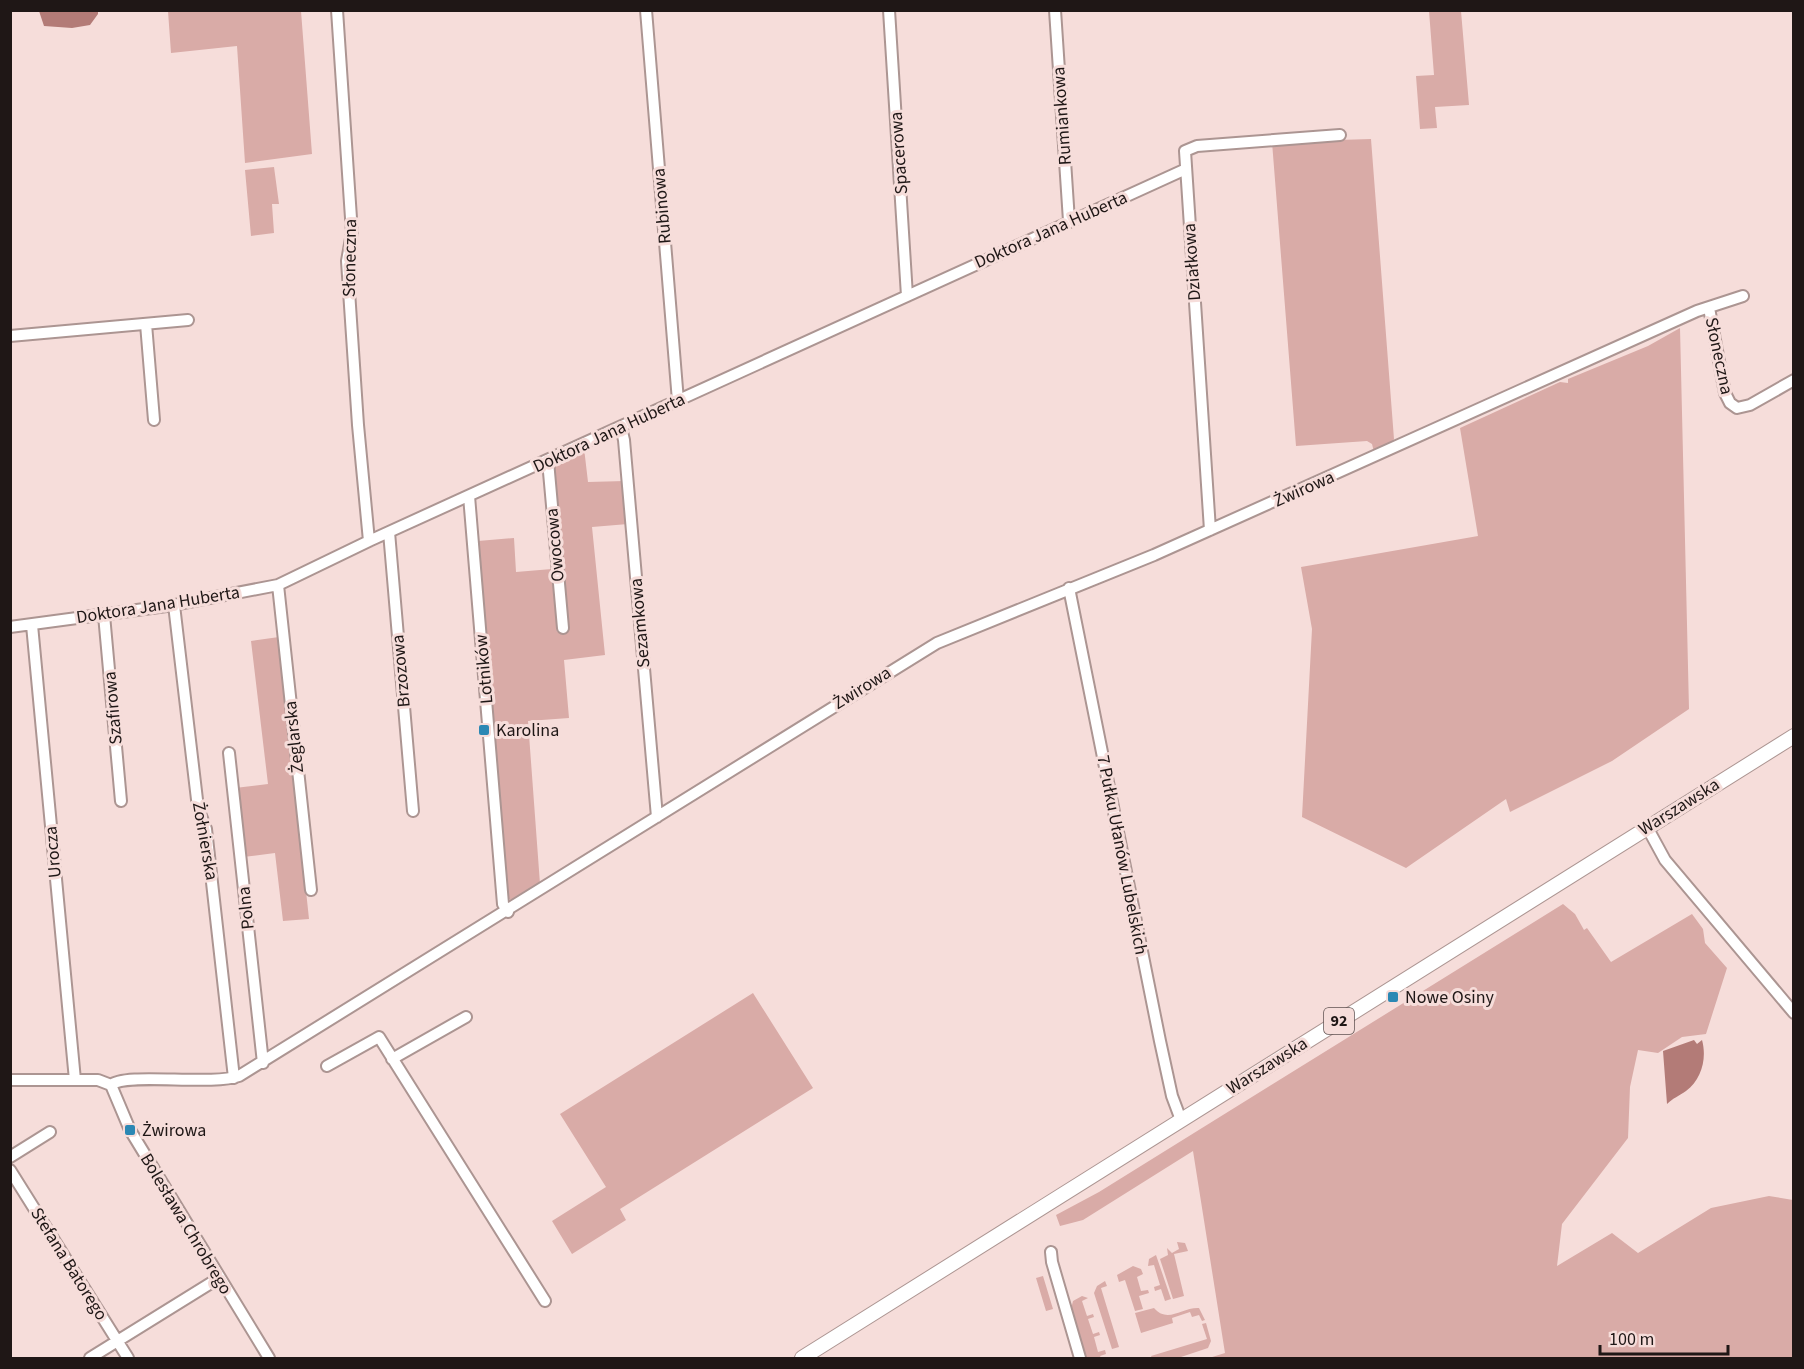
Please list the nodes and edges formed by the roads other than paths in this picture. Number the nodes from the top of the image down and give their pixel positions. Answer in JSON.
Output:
{"nodes":[{"id":1,"x":337,"y":10,"type":"edge"},
{"id":2,"x":646,"y":10,"type":"edge"},
{"id":3,"x":889,"y":10,"type":"edge"},
{"id":4,"x":1055,"y":10,"type":"edge"},
{"id":5,"x":1340,"y":135,"type":"dead end"},
{"id":6,"x":1186,"y":169,"type":"junction"},
{"id":7,"x":1069,"y":221,"type":"junction"},
{"id":8,"x":908,"y":296,"type":"junction"},
{"id":9,"x":1743,"y":296,"type":"dead end"},
{"id":10,"x":1709,"y":308,"type":"junction"},
{"id":11,"x":188,"y":320,"type":"dead end"},
{"id":12,"x":146,"y":324,"type":"junction"},
{"id":13,"x":10,"y":336,"type":"edge"},
{"id":14,"x":1794,"y":380,"type":"edge"},
{"id":15,"x":678,"y":401,"type":"junction"},
{"id":16,"x":154,"y":420,"type":"dead end"},
{"id":17,"x":621,"y":428,"type":"junction"},
{"id":18,"x":548,"y":461,"type":"junction"},
{"id":19,"x":470,"y":496,"type":"junction"},
{"id":20,"x":1210,"y":530,"type":"junction"},
{"id":21,"x":389,"y":532,"type":"junction"},
{"id":22,"x":369,"y":541,"type":"junction"},
{"id":23,"x":278,"y":585,"type":"junction"},
{"id":24,"x":1069,"y":588,"type":"junction"},
{"id":25,"x":174,"y":605,"type":"junction"},
{"id":26,"x":104,"y":615,"type":"junction"},
{"id":27,"x":32,"y":625,"type":"junction"},
{"id":28,"x":10,"y":627,"type":"edge"},
{"id":29,"x":563,"y":628,"type":"dead end"},
{"id":30,"x":1794,"y":736,"type":"edge"},
{"id":31,"x":229,"y":753,"type":"dead end"},
{"id":32,"x":121,"y":801,"type":"dead end"},
{"id":33,"x":413,"y":811,"type":"dead end"},
{"id":34,"x":657,"y":818,"type":"junction"},
{"id":35,"x":1647,"y":827,"type":"junction"},
{"id":36,"x":311,"y":890,"type":"dead end"},
{"id":37,"x":508,"y":912,"type":"junction"},
{"id":38,"x":1794,"y":1013,"type":"edge"},
{"id":39,"x":466,"y":1017,"type":"dead end"},
{"id":40,"x":392,"y":1059,"type":"junction"},
{"id":41,"x":263,"y":1063,"type":"junction"},
{"id":42,"x":327,"y":1066,"type":"dead end"},
{"id":43,"x":234,"y":1078,"type":"junction"},
{"id":44,"x":10,"y":1080,"type":"edge"},
{"id":45,"x":75,"y":1080,"type":"junction"},
{"id":46,"x":111,"y":1085,"type":"junction"},
{"id":47,"x":1181,"y":1120,"type":"junction"},
{"id":48,"x":50,"y":1132,"type":"dead end"},
{"id":49,"x":10,"y":1157,"type":"edge"},
{"id":50,"x":10,"y":1170,"type":"edge"},
{"id":51,"x":1051,"y":1252,"type":"dead end"},
{"id":52,"x":219,"y":1278,"type":"junction"},
{"id":53,"x":545,"y":1301,"type":"dead end"},
{"id":54,"x":117,"y":1341,"type":"junction"},
{"id":55,"x":90,"y":1359,"type":"edge"},
{"id":56,"x":128,"y":1359,"type":"edge"},
{"id":57,"x":269,"y":1359,"type":"edge"},
{"id":58,"x":802,"y":1359,"type":"edge"},
{"id":59,"x":1080,"y":1359,"type":"edge"}],
"edges":[{"from":1,"to":22,"type":"street","name":"Słoneczna"},
{"from":2,"to":15,"type":"street","name":"Rubinowa"},
{"from":3,"to":8,"type":"street","name":"Spacerowa"},
{"from":4,"to":7,"type":"street","name":"Rumiankowa"},
{"from":5,"to":6,"type":"street","name":"Działkowa"},
{"from":6,"to":7,"type":"street","name":"Doktora Jana Huberta"},
{"from":6,"to":20,"type":"street","name":"Działkowa"},
{"from":7,"to":8,"type":"street","name":"Doktora Jana Huberta"},
{"from":8,"to":15,"type":"street","name":"Doktora Jana Huberta"},
{"from":9,"to":10,"type":"street","name":"Żwirowa"},
{"from":10,"to":14,"type":"street","name":"Słoneczna"},
{"from":10,"to":20,"type":"street","name":"Żwirowa"},
{"from":11,"to":12,"type":"street"},
{"from":12,"to":13,"type":"street"},
{"from":12,"to":16,"type":"street"},
{"from":15,"to":17,"type":"street","name":"Doktora Jana Huberta"},
{"from":17,"to":18,"type":"street","name":"Doktora Jana Huberta"},
{"from":17,"to":34,"type":"street","name":"Sezamkowa"},
{"from":18,"to":19,"type":"street","name":"Doktora Jana Huberta"},
{"from":18,"to":29,"type":"street","name":"Owocowa"},
{"from":19,"to":21,"type":"street","name":"Doktora Jana Huberta"},
{"from":19,"to":37,"type":"street","name":"Lotników"},
{"from":20,"to":24,"type":"street","name":"Żwirowa"},
{"from":21,"to":22,"type":"street","name":"Doktora Jana Huberta"},
{"from":21,"to":33,"type":"street","name":"Brzozowa"},
{"from":22,"to":23,"type":"street","name":"Doktora Jana Huberta"},
{"from":23,"to":25,"type":"street","name":"Doktora Jana Huberta"},
{"from":23,"to":36,"type":"street","name":"Żeglarska"},
{"from":24,"to":34,"type":"street","name":"Żwirowa"},
{"from":24,"to":47,"type":"street","name":"7 Pułku Ułanów Lubelskich"},
{"from":25,"to":26,"type":"street","name":"Doktora Jana Huberta"},
{"from":25,"to":43,"type":"street","name":"Żołnierska"},
{"from":26,"to":27,"type":"street","name":"Doktora Jana Huberta"},
{"from":26,"to":32,"type":"street","name":"Szafirowa"},
{"from":27,"to":28,"type":"street","name":"Doktora Jana Huberta"},
{"from":27,"to":45,"type":"street","name":"Urocza"},
{"from":30,"to":35,"type":"main road","name":"Warszawska","number":"92"},
{"from":31,"to":41,"type":"street","name":"Polna"},
{"from":34,"to":37,"type":"street","name":"Żwirowa"},
{"from":35,"to":38,"type":"street"},
{"from":35,"to":47,"type":"main road","name":"Warszawska","number":"92"},
{"from":37,"to":41,"type":"street","name":"Żwirowa"},
{"from":39,"to":40,"type":"street"},
{"from":40,"to":42,"type":"street"},
{"from":40,"to":53,"type":"street"},
{"from":41,"to":43,"type":"street","name":"Żwirowa"},
{"from":43,"to":46,"type":"street","name":"Żwirowa"},
{"from":44,"to":45,"type":"street","name":"Żwirowa"},
{"from":45,"to":46,"type":"street","name":"Żwirowa"},
{"from":46,"to":52,"type":"street","name":"Bolesława Chrobrego"},
{"from":47,"to":58,"type":"main road","name":"Warszawska","number":"92"},
{"from":48,"to":49,"type":"street"},
{"from":50,"to":54,"type":"street","name":"Stefana Batorego"},
{"from":51,"to":59,"type":"street"},
{"from":52,"to":54,"type":"street"},
{"from":52,"to":57,"type":"street","name":"Bolesława Chrobrego"},
{"from":54,"to":55,"type":"street"},
{"from":54,"to":56,"type":"street","name":"Stefana Batorego"}]}
